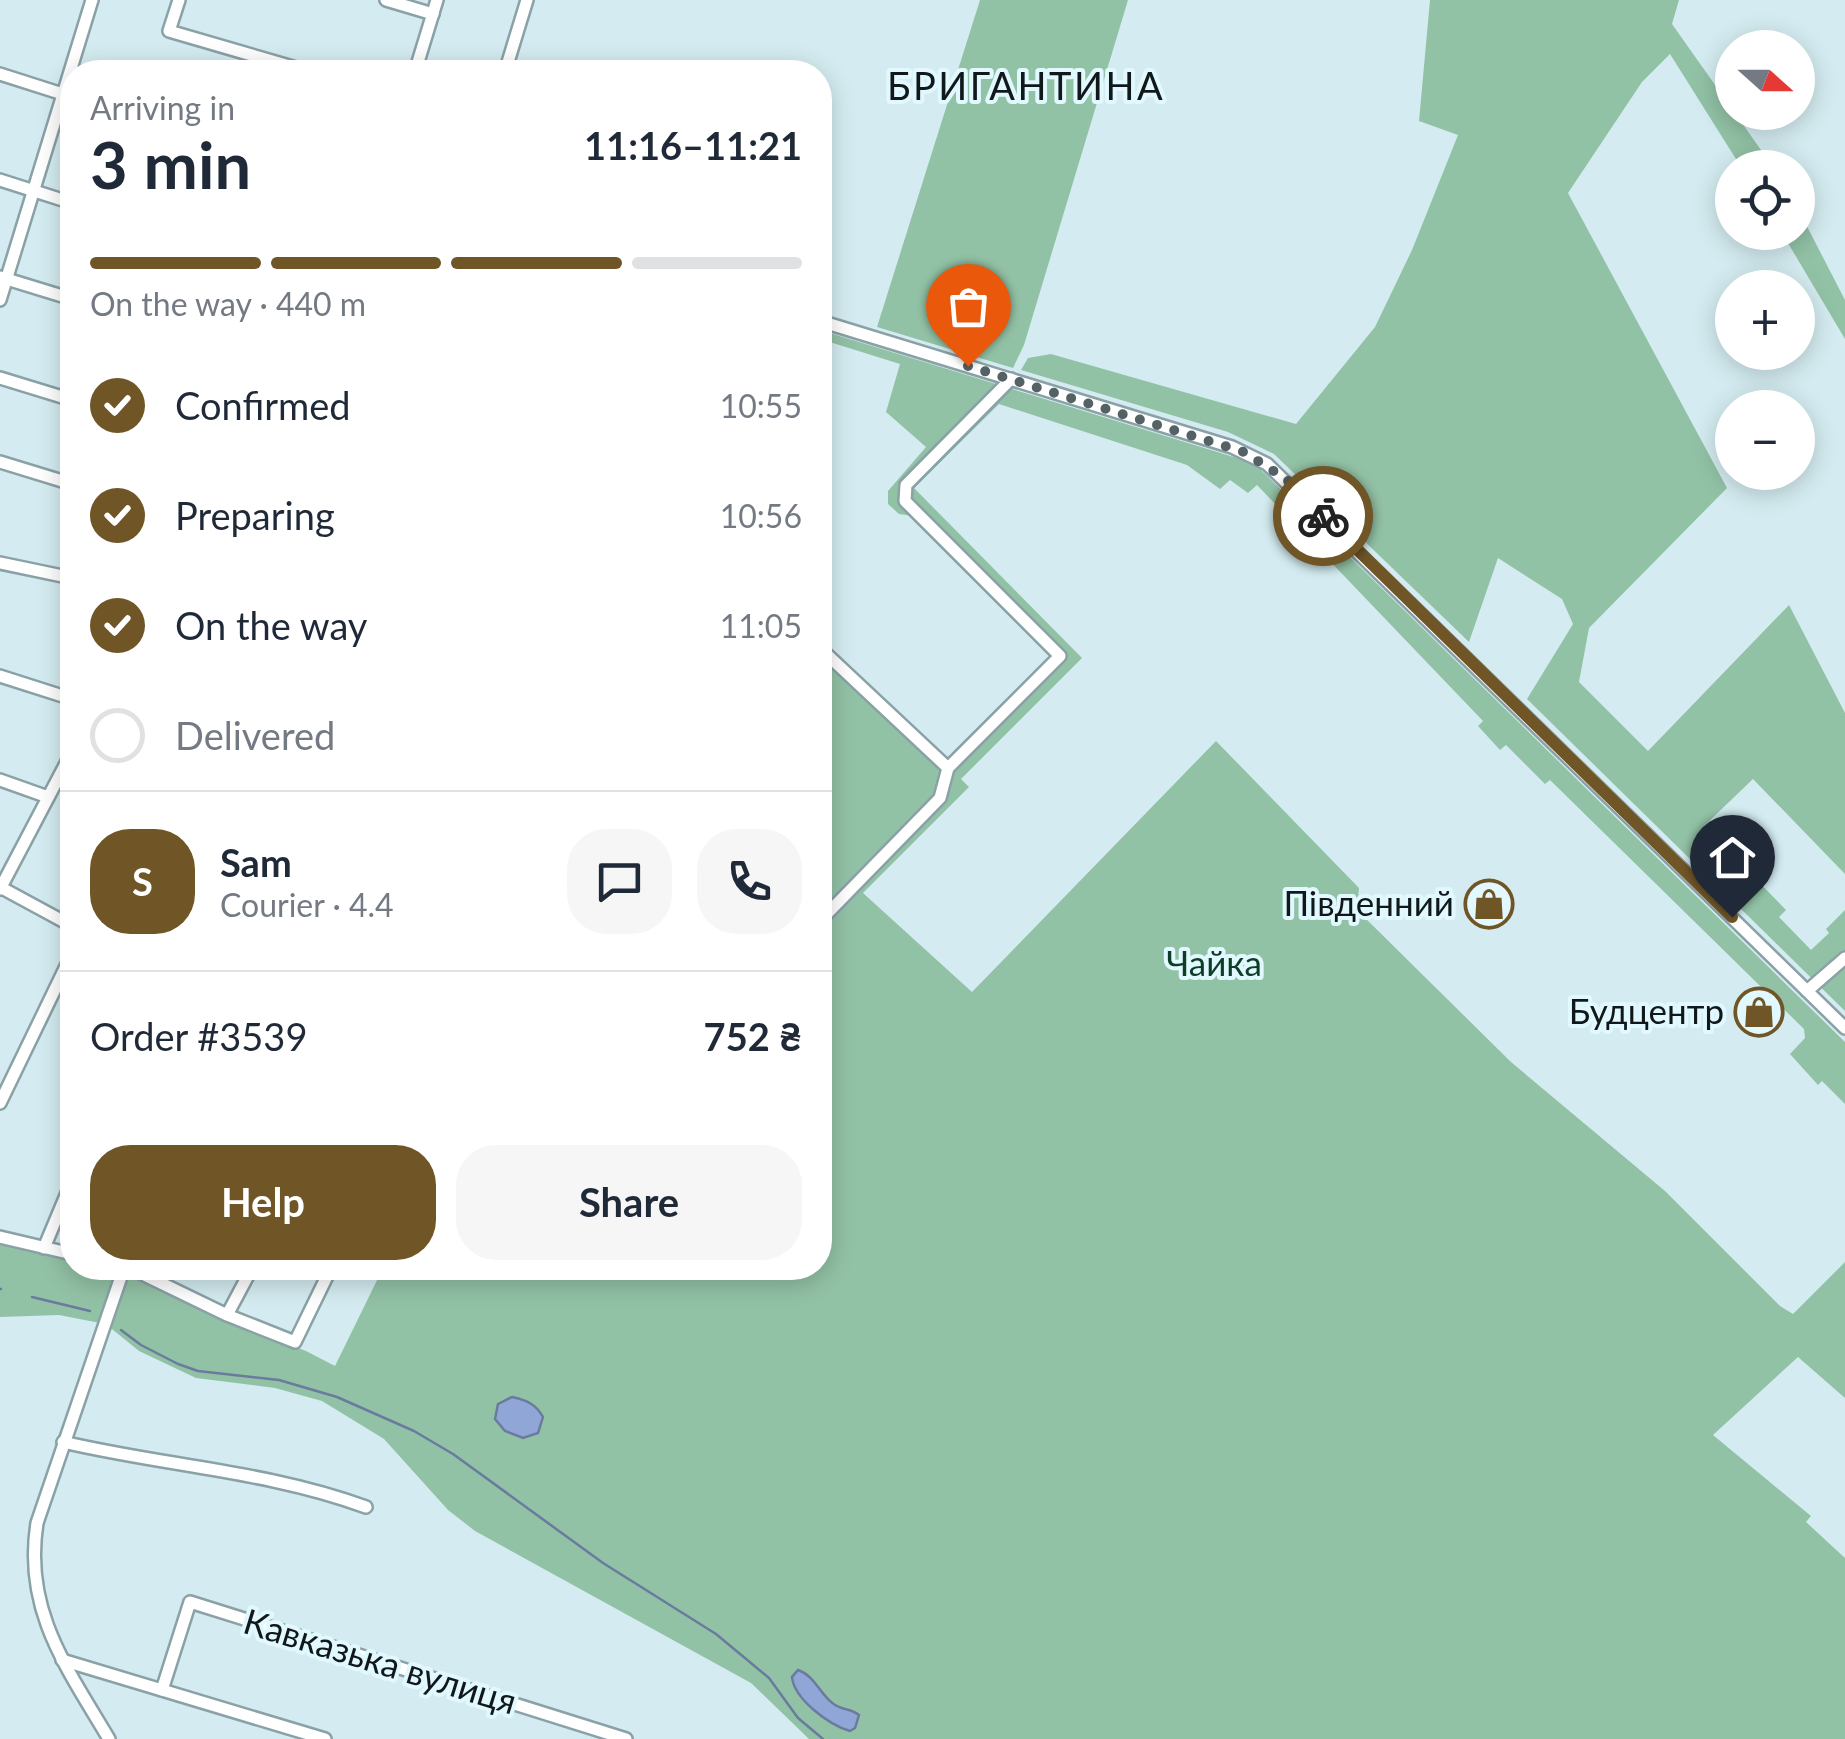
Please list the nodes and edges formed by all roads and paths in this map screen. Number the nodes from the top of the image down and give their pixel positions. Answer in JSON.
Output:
{"nodes":[{"id":1,"x":92,"y":0,"type":"edge"},
{"id":2,"x":179,"y":0,"type":"edge"},
{"id":3,"x":386,"y":0,"type":"edge"},
{"id":4,"x":437,"y":0,"type":"edge"},
{"id":5,"x":527,"y":0,"type":"edge"},
{"id":6,"x":433,"y":14,"type":"junction"},
{"id":7,"x":77,"y":60,"type":"edge"},
{"id":8,"x":269,"y":60,"type":"edge"},
{"id":9,"x":419,"y":60,"type":"edge"},
{"id":10,"x":509,"y":60,"type":"edge"},
{"id":11,"x":0,"y":74,"type":"edge"},
{"id":12,"x":60,"y":93,"type":"edge"},
{"id":13,"x":60,"y":118,"type":"edge"},
{"id":14,"x":0,"y":180,"type":"edge"},
{"id":15,"x":34,"y":191,"type":"junction"},
{"id":16,"x":60,"y":199,"type":"edge"},
{"id":17,"x":3,"y":278,"type":"edge"},
{"id":18,"x":60,"y":295,"type":"edge"},
{"id":19,"x":0,"y":300,"type":"edge"},
{"id":20,"x":832,"y":325,"type":"edge"},
{"id":21,"x":0,"y":378,"type":"edge"},
{"id":22,"x":1011,"y":379,"type":"junction"},
{"id":23,"x":60,"y":396,"type":"edge"},
{"id":24,"x":0,"y":462,"type":"edge"},
{"id":25,"x":60,"y":480,"type":"edge"},
{"id":26,"x":0,"y":563,"type":"edge"},
{"id":27,"x":60,"y":576,"type":"edge"},
{"id":28,"x":832,"y":659,"type":"edge"},
{"id":29,"x":0,"y":676,"type":"edge"},
{"id":30,"x":60,"y":695,"type":"edge"},
{"id":31,"x":948,"y":768,"type":"junction"},
{"id":32,"x":60,"y":774,"type":"edge"},
{"id":33,"x":0,"y":780,"type":"edge"},
{"id":34,"x":48,"y":797,"type":"junction"},
{"id":35,"x":0,"y":888,"type":"edge"},
{"id":36,"x":832,"y":909,"type":"edge"},
{"id":37,"x":60,"y":920,"type":"edge"},
{"id":38,"x":1845,"y":958,"type":"edge"},
{"id":39,"x":60,"y":979,"type":"edge"},
{"id":40,"x":1808,"y":991,"type":"junction"},
{"id":41,"x":1845,"y":1028,"type":"edge"},
{"id":42,"x":0,"y":1104,"type":"edge"},
{"id":43,"x":60,"y":1210,"type":"edge"},
{"id":44,"x":0,"y":1236,"type":"edge"},
{"id":45,"x":44,"y":1248,"type":"junction"},
{"id":46,"x":60,"y":1251,"type":"edge"},
{"id":47,"x":123,"y":1280,"type":"edge"},
{"id":48,"x":153,"y":1280,"type":"edge"},
{"id":49,"x":246,"y":1280,"type":"edge"},
{"id":50,"x":326,"y":1280,"type":"edge"},
{"id":51,"x":228,"y":1315,"type":"junction"},
{"id":52,"x":64,"y":1442,"type":"junction"},
{"id":53,"x":366,"y":1506,"type":"dead end"},
{"id":54,"x":62,"y":1660,"type":"junction"},
{"id":55,"x":162,"y":1690,"type":"junction"},
{"id":56,"x":108,"y":1739,"type":"edge"},
{"id":57,"x":325,"y":1739,"type":"edge"},
{"id":58,"x":626,"y":1739,"type":"edge"}],
"edges":[{"from":1,"to":7,"type":"street"},
{"from":2,"to":8,"type":"street"},
{"from":3,"to":6,"type":"street"},
{"from":4,"to":6,"type":"street"},
{"from":5,"to":10,"type":"street"},
{"from":6,"to":9,"type":"street"},
{"from":11,"to":12,"type":"street"},
{"from":13,"to":15,"type":"street"},
{"from":14,"to":15,"type":"street"},
{"from":15,"to":16,"type":"street"},
{"from":15,"to":17,"type":"street"},
{"from":17,"to":18,"type":"street"},
{"from":17,"to":19,"type":"street"},
{"from":20,"to":22,"type":"street"},
{"from":21,"to":23,"type":"street"},
{"from":22,"to":31,"type":"street"},
{"from":22,"to":40,"type":"street"},
{"from":24,"to":25,"type":"street"},
{"from":26,"to":27,"type":"street"},
{"from":28,"to":31,"type":"street"},
{"from":29,"to":30,"type":"street"},
{"from":31,"to":36,"type":"street"},
{"from":32,"to":34,"type":"street"},
{"from":33,"to":34,"type":"street"},
{"from":34,"to":35,"type":"street"},
{"from":35,"to":37,"type":"street"},
{"from":38,"to":40,"type":"street"},
{"from":39,"to":42,"type":"street"},
{"from":40,"to":41,"type":"street"},
{"from":43,"to":45,"type":"street"},
{"from":44,"to":45,"type":"street"},
{"from":45,"to":46,"type":"street"},
{"from":47,"to":52,"type":"street"},
{"from":48,"to":51,"type":"street"},
{"from":49,"to":51,"type":"street"},
{"from":50,"to":51,"type":"street"},
{"from":52,"to":53,"type":"street"},
{"from":52,"to":54,"type":"street"},
{"from":54,"to":55,"type":"street"},
{"from":54,"to":56,"type":"street"},
{"from":55,"to":57,"type":"street"},
{"from":55,"to":58,"type":"street","name":"Кавказька вулиця"}]}
